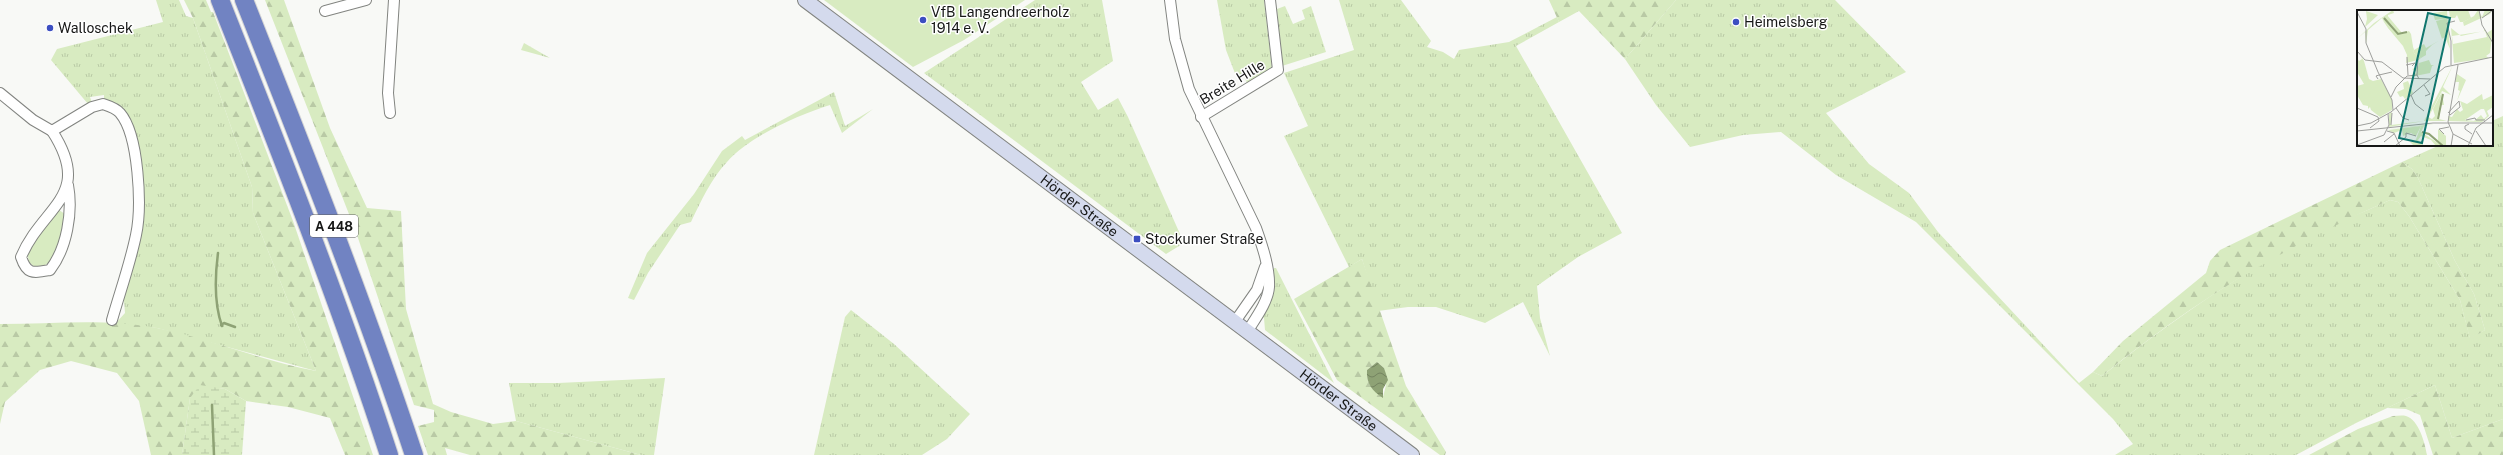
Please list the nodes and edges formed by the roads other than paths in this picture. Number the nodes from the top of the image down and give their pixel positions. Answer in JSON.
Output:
{"nodes":[{"id":1,"x":220,"y":0,"type":"edge"},
{"id":2,"x":244,"y":0,"type":"edge"},
{"id":3,"x":366,"y":0,"type":"edge"},
{"id":4,"x":394,"y":0,"type":"edge"},
{"id":5,"x":805,"y":0,"type":"edge"},
{"id":6,"x":1170,"y":0,"type":"edge"},
{"id":7,"x":1270,"y":0,"type":"edge"},
{"id":8,"x":325,"y":11,"type":"dead end"},
{"id":9,"x":0,"y":93,"type":"edge"},
{"id":10,"x":390,"y":113,"type":"dead end"},
{"id":11,"x":1201,"y":117,"type":"junction"},
{"id":12,"x":52,"y":131,"type":"junction"},
{"id":13,"x":68,"y":185,"type":"junction"},
{"id":14,"x":1266,"y":265,"type":"junction"},
{"id":15,"x":112,"y":320,"type":"dead end"},
{"id":16,"x":1234,"y":323,"type":"junction"},
{"id":17,"x":1248,"y":332,"type":"junction"},
{"id":18,"x":389,"y":455,"type":"edge"},
{"id":19,"x":414,"y":455,"type":"edge"},
{"id":20,"x":1412,"y":455,"type":"edge"}],
"edges":[{"from":1,"to":18,"type":"highway","number":"A 448"},
{"from":2,"to":19,"type":"highway","number":"A 448"},
{"from":3,"to":8,"type":"street"},
{"from":4,"to":10,"type":"street"},
{"from":5,"to":16,"type":"main road","name":"Hörder Straße"},
{"from":6,"to":11,"type":"street"},
{"from":7,"to":11,"type":"street","name":"Breite Hille"},
{"from":9,"to":12,"type":"street"},
{"from":11,"to":14,"type":"street"},
{"from":12,"to":13,"type":"street"},
{"from":12,"to":15,"type":"street"},
{"from":13,"to":13,"type":"street"},
{"from":14,"to":16,"type":"street"},
{"from":14,"to":17,"type":"street"},
{"from":16,"to":17,"type":"main road","name":"Hörder Straße"},
{"from":17,"to":20,"type":"main road","name":"Hörder Straße"}]}
